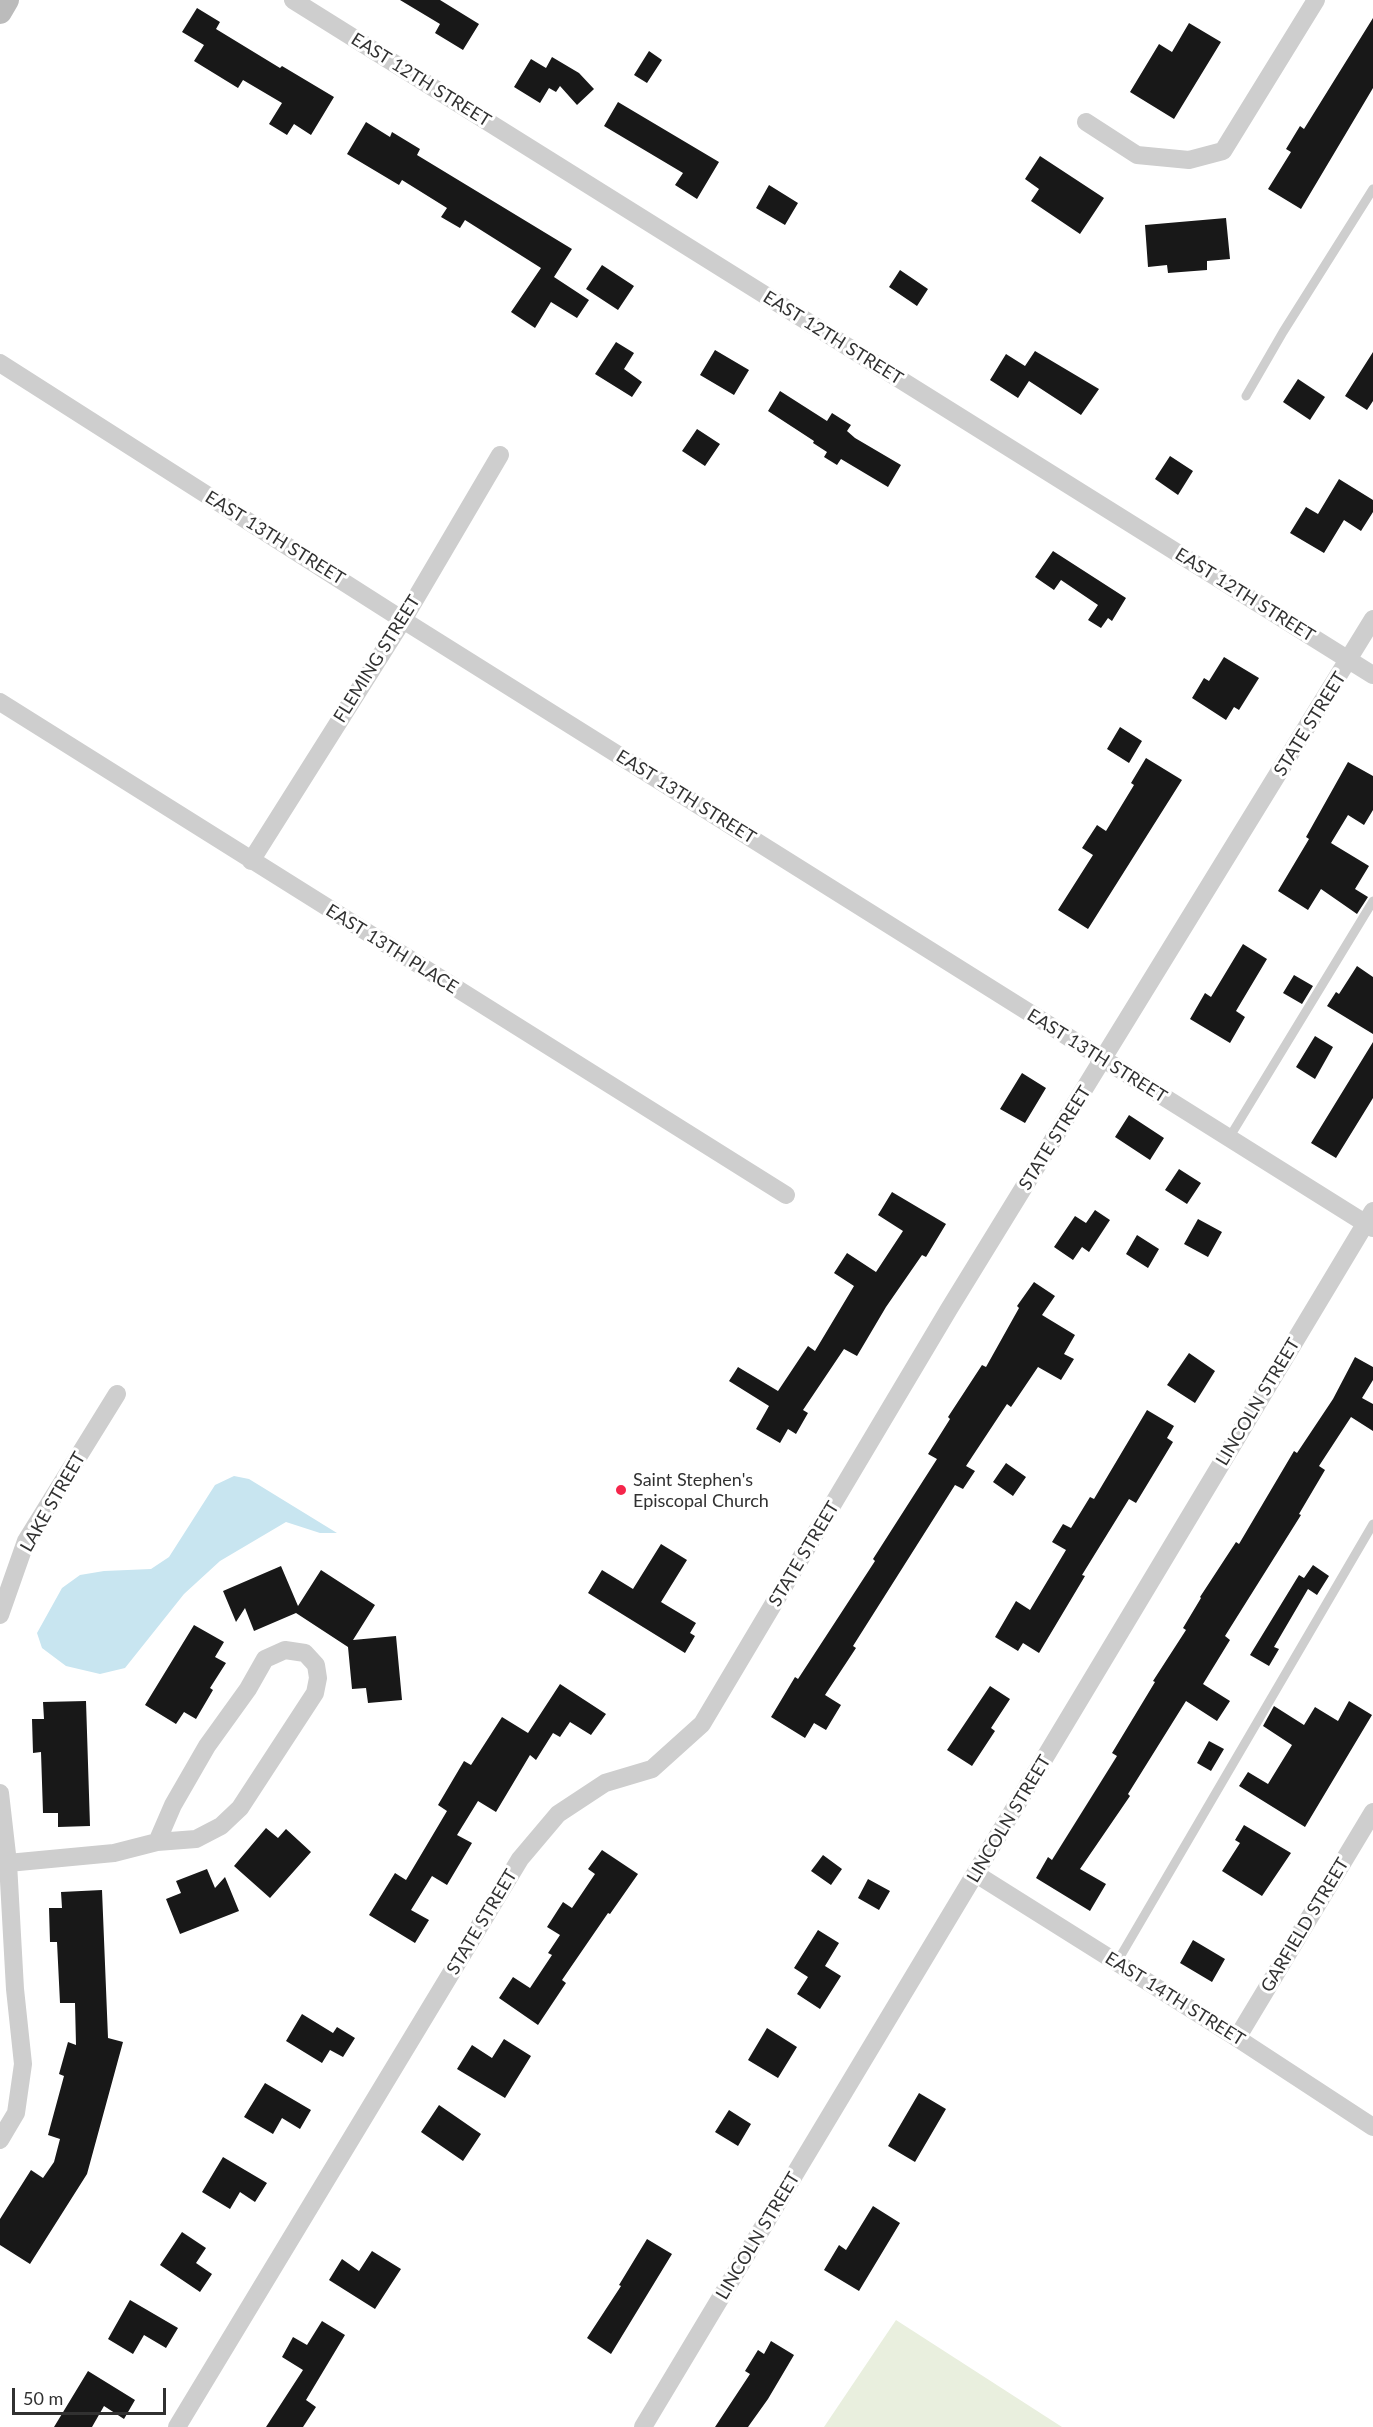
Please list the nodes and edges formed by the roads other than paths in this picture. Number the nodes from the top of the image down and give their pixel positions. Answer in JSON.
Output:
{"nodes":[{"id":1,"x":7,"y":0,"type":"edge"},
{"id":2,"x":293,"y":0,"type":"edge"},
{"id":3,"x":1316,"y":0,"type":"edge"},
{"id":4,"x":0,"y":12,"type":"edge"},
{"id":5,"x":1086,"y":122,"type":"dead end"},
{"id":6,"x":1373,"y":189,"type":"edge"},
{"id":7,"x":0,"y":363,"type":"edge"},
{"id":8,"x":1246,"y":396,"type":"dead end"},
{"id":9,"x":500,"y":455,"type":"dead end"},
{"id":10,"x":403,"y":620,"type":"junction"},
{"id":11,"x":1373,"y":620,"type":"edge"},
{"id":12,"x":1349,"y":660,"type":"junction"},
{"id":13,"x":1373,"y":675,"type":"edge"},
{"id":14,"x":0,"y":702,"type":"edge"},
{"id":15,"x":251,"y":861,"type":"junction"},
{"id":16,"x":1373,"y":900,"type":"edge"},
{"id":17,"x":1103,"y":1059,"type":"junction"},
{"id":18,"x":1229,"y":1138,"type":"junction"},
{"id":19,"x":786,"y":1195,"type":"dead end"},
{"id":20,"x":1370,"y":1221,"type":"edge"},
{"id":21,"x":117,"y":1394,"type":"dead end"},
{"id":22,"x":1373,"y":1524,"type":"edge"},
{"id":23,"x":0,"y":1616,"type":"edge"},
{"id":24,"x":0,"y":1794,"type":"edge"},
{"id":25,"x":1373,"y":1812,"type":"edge"},
{"id":26,"x":157,"y":1842,"type":"junction"},
{"id":27,"x":8,"y":1863,"type":"junction"},
{"id":28,"x":976,"y":1874,"type":"junction"},
{"id":29,"x":1117,"y":1962,"type":"junction"},
{"id":30,"x":7,"y":1990,"type":"edge"},
{"id":31,"x":1238,"y":2038,"type":"junction"},
{"id":32,"x":1373,"y":2127,"type":"edge"},
{"id":33,"x":0,"y":2140,"type":"edge"},
{"id":34,"x":177,"y":2427,"type":"edge"},
{"id":35,"x":643,"y":2427,"type":"edge"}],
"edges":[{"from":1,"to":4,"type":"main road"},
{"from":2,"to":12,"type":"street","name":"EAST 12TH STREET"},
{"from":3,"to":5,"type":"street"},
{"from":6,"to":8,"type":"lane"},
{"from":7,"to":10,"type":"street","name":"EAST 13TH STREET"},
{"from":9,"to":10,"type":"street","name":"FLEMING STREET"},
{"from":10,"to":15,"type":"street","name":"FLEMING STREET"},
{"from":10,"to":17,"type":"street","name":"EAST 13TH STREET"},
{"from":11,"to":12,"type":"street","name":"STATE STREET"},
{"from":12,"to":13,"type":"street","name":"EAST 12TH STREET"},
{"from":12,"to":17,"type":"street","name":"STATE STREET"},
{"from":14,"to":15,"type":"street","name":"EAST 13TH PLACE"},
{"from":15,"to":19,"type":"street","name":"EAST 13TH PLACE"},
{"from":16,"to":18,"type":"lane"},
{"from":17,"to":18,"type":"street","name":"EAST 13TH STREET"},
{"from":17,"to":34,"type":"street","name":"STATE STREET"},
{"from":18,"to":20,"type":"street","name":"EAST 13TH STREET"},
{"from":20,"to":28,"type":"street","name":"LINCOLN STREET"},
{"from":21,"to":23,"type":"street","name":"LAKE STREET"},
{"from":22,"to":29,"type":"lane"},
{"from":24,"to":27,"type":"street"},
{"from":25,"to":31,"type":"street","name":"GARFIELD STREET"},
{"from":26,"to":26,"type":"street"},
{"from":26,"to":27,"type":"street"},
{"from":27,"to":30,"type":"street"},
{"from":28,"to":29,"type":"street","name":"EAST 14TH STREET"},
{"from":28,"to":35,"type":"street","name":"LINCOLN STREET"},
{"from":29,"to":31,"type":"street","name":"EAST 14TH STREET"},
{"from":30,"to":33,"type":"street"},
{"from":31,"to":32,"type":"street","name":"EAST 14TH STREET"}]}
